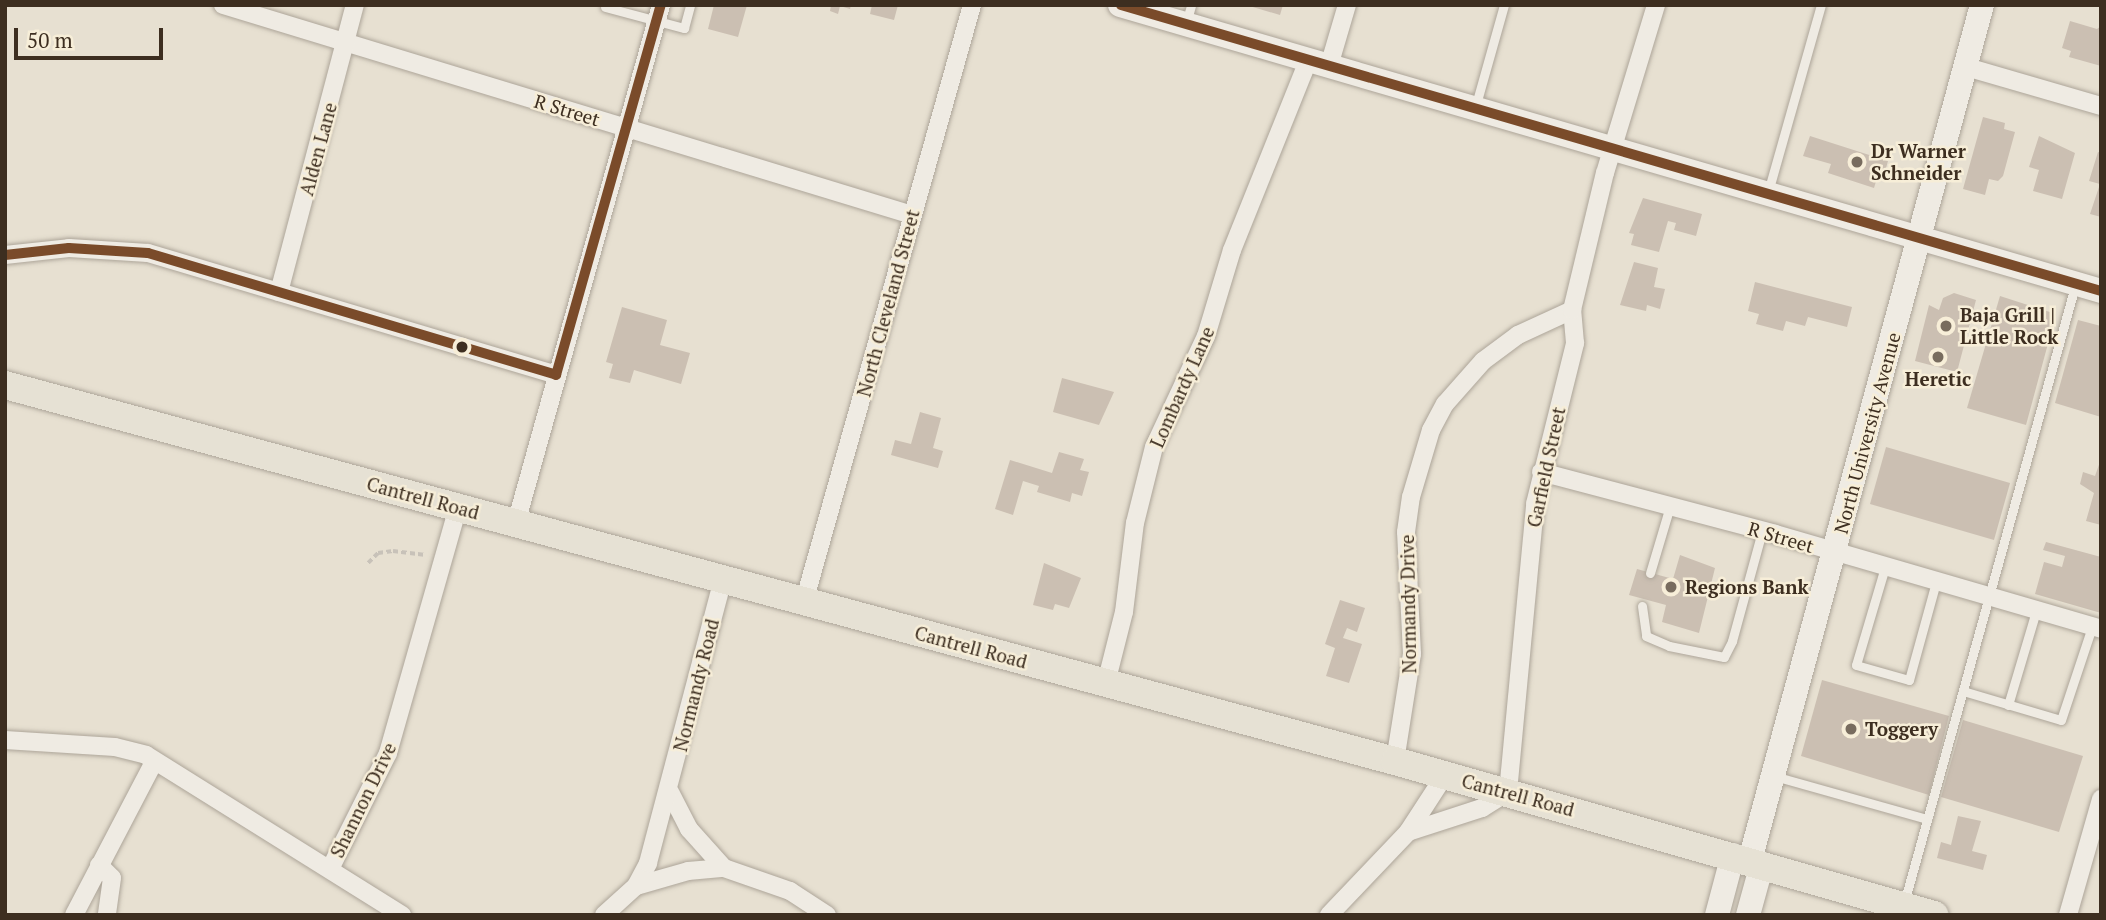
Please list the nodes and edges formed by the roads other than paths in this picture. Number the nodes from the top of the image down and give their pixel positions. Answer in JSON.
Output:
{"nodes":[{"id":1,"x":223,"y":5,"type":"edge"},
{"id":2,"x":355,"y":5,"type":"edge"},
{"id":3,"x":691,"y":5,"type":"edge"},
{"id":4,"x":972,"y":5,"type":"edge"},
{"id":5,"x":1120,"y":5,"type":"edge"},
{"id":6,"x":1347,"y":5,"type":"edge"},
{"id":7,"x":1504,"y":5,"type":"edge"},
{"id":8,"x":1657,"y":5,"type":"edge"},
{"id":9,"x":1821,"y":5,"type":"edge"},
{"id":10,"x":1982,"y":5,"type":"edge"},
{"id":11,"x":605,"y":7,"type":"edge"},
{"id":12,"x":659,"y":14,"type":"edge"},
{"id":13,"x":1188,"y":15,"type":"edge"},
{"id":14,"x":345,"y":45,"type":"junction"},
{"id":15,"x":1318,"y":63,"type":"junction"},
{"id":16,"x":1963,"y":66,"type":"junction"},
{"id":17,"x":2101,"y":106,"type":"edge"},
{"id":18,"x":1474,"y":109,"type":"junction"},
{"id":19,"x":629,"y":128,"type":"junction"},
{"id":20,"x":1614,"y":149,"type":"junction"},
{"id":21,"x":1768,"y":194,"type":"junction"},
{"id":22,"x":912,"y":215,"type":"junction"},
{"id":23,"x":1918,"y":237,"type":"junction"},
{"id":24,"x":5,"y":255,"type":"edge"},
{"id":25,"x":2076,"y":283,"type":"junction"},
{"id":26,"x":2101,"y":291,"type":"edge"},
{"id":27,"x":279,"y":292,"type":"junction"},
{"id":28,"x":1572,"y":310,"type":"junction"},
{"id":29,"x":556,"y":375,"type":"junction"},
{"id":30,"x":5,"y":385,"type":"edge"},
{"id":31,"x":1541,"y":472,"type":"junction"},
{"id":32,"x":1670,"y":506,"type":"junction"},
{"id":33,"x":458,"y":507,"type":"junction"},
{"id":34,"x":516,"y":523,"type":"junction"},
{"id":35,"x":1762,"y":531,"type":"junction"},
{"id":36,"x":1836,"y":552,"type":"junction"},
{"id":37,"x":1885,"y":567,"type":"junction"},
{"id":38,"x":1650,"y":573,"type":"dead end"},
{"id":39,"x":723,"y":579,"type":"junction"},
{"id":40,"x":1936,"y":582,"type":"junction"},
{"id":41,"x":1989,"y":597,"type":"junction"},
{"id":42,"x":804,"y":601,"type":"junction"},
{"id":43,"x":1642,"y":606,"type":"dead end"},
{"id":44,"x":2036,"y":611,"type":"junction"},
{"id":45,"x":2096,"y":628,"type":"edge"},
{"id":46,"x":1106,"y":683,"type":"junction"},
{"id":47,"x":1963,"y":691,"type":"junction"},
{"id":48,"x":2008,"y":705,"type":"junction"},
{"id":49,"x":5,"y":740,"type":"edge"},
{"id":50,"x":1395,"y":761,"type":"junction"},
{"id":51,"x":154,"y":762,"type":"junction"},
{"id":52,"x":1445,"y":775,"type":"junction"},
{"id":53,"x":1773,"y":776,"type":"junction"},
{"id":54,"x":670,"y":792,"type":"junction"},
{"id":55,"x":1508,"y":792,"type":"junction"},
{"id":56,"x":2101,"y":799,"type":"edge"},
{"id":57,"x":1927,"y":819,"type":"junction"},
{"id":58,"x":1408,"y":832,"type":"junction"},
{"id":59,"x":1748,"y":860,"type":"junction"},
{"id":60,"x":99,"y":865,"type":"junction"},
{"id":61,"x":724,"y":868,"type":"junction"},
{"id":62,"x":330,"y":869,"type":"junction"},
{"id":63,"x":636,"y":886,"type":"junction"},
{"id":64,"x":1901,"y":910,"type":"edge"},
{"id":65,"x":74,"y":915,"type":"edge"},
{"id":66,"x":107,"y":915,"type":"edge"},
{"id":67,"x":402,"y":915,"type":"edge"},
{"id":68,"x":604,"y":915,"type":"edge"},
{"id":69,"x":827,"y":915,"type":"edge"},
{"id":70,"x":1329,"y":915,"type":"edge"},
{"id":71,"x":1717,"y":915,"type":"edge"},
{"id":72,"x":1748,"y":915,"type":"edge"},
{"id":73,"x":1934,"y":915,"type":"edge"},
{"id":74,"x":2068,"y":915,"type":"edge"}],
"edges":[{"from":1,"to":14,"type":"street","name":"R Street"},
{"from":2,"to":14,"type":"street","name":"Alden Lane"},
{"from":3,"to":12,"type":"lane"},
{"from":4,"to":22,"type":"street","name":"North Cleveland Street"},
{"from":5,"to":13,"type":"street"},
{"from":6,"to":15,"type":"street","name":"Lombardy Lane"},
{"from":7,"to":18,"type":"lane"},
{"from":8,"to":20,"type":"street","name":"Garfield Street"},
{"from":9,"to":21,"type":"lane"},
{"from":10,"to":16,"type":"street","name":"North University Avenue"},
{"from":11,"to":12,"type":"lane"},
{"from":12,"to":19,"type":"street"},
{"from":13,"to":15,"type":"street"},
{"from":14,"to":19,"type":"street","name":"R Street"},
{"from":14,"to":27,"type":"street","name":"Alden Lane"},
{"from":15,"to":18,"type":"street"},
{"from":15,"to":46,"type":"street","name":"Lombardy Lane"},
{"from":16,"to":17,"type":"street"},
{"from":16,"to":23,"type":"street","name":"North University Avenue"},
{"from":18,"to":20,"type":"street"},
{"from":19,"to":22,"type":"street","name":"R Street"},
{"from":19,"to":29,"type":"street"},
{"from":20,"to":21,"type":"street"},
{"from":20,"to":28,"type":"street","name":"Garfield Street"},
{"from":21,"to":23,"type":"street"},
{"from":22,"to":42,"type":"street","name":"North Cleveland Street"},
{"from":23,"to":25,"type":"street"},
{"from":23,"to":36,"type":"street","name":"North University Avenue"},
{"from":24,"to":27,"type":"street"},
{"from":25,"to":26,"type":"street"},
{"from":25,"to":41,"type":"lane"},
{"from":27,"to":29,"type":"street"},
{"from":28,"to":31,"type":"street","name":"Garfield Street"},
{"from":28,"to":50,"type":"street","name":"Normandy Drive"},
{"from":29,"to":34,"type":"street"},
{"from":30,"to":33,"type":"main road","name":"Cantrell Road"},
{"from":31,"to":32,"type":"street","name":"R Street"},
{"from":31,"to":55,"type":"street","name":"Garfield Street"},
{"from":32,"to":35,"type":"street","name":"R Street"},
{"from":32,"to":38,"type":"lane"},
{"from":33,"to":34,"type":"main road","name":"Cantrell Road"},
{"from":33,"to":62,"type":"street","name":"Shannon Drive"},
{"from":34,"to":39,"type":"main road","name":"Cantrell Road"},
{"from":35,"to":36,"type":"street","name":"R Street"},
{"from":35,"to":43,"type":"lane"},
{"from":36,"to":37,"type":"street","name":"R Street"},
{"from":36,"to":53,"type":"street","name":"North University Avenue"},
{"from":37,"to":40,"type":"street","name":"R Street"},
{"from":37,"to":40,"type":"lane"},
{"from":39,"to":42,"type":"main road","name":"Cantrell Road"},
{"from":39,"to":54,"type":"street","name":"Normandy Road"},
{"from":40,"to":41,"type":"street","name":"R Street"},
{"from":41,"to":44,"type":"street","name":"R Street"},
{"from":41,"to":47,"type":"lane"},
{"from":42,"to":46,"type":"main road","name":"Cantrell Road"},
{"from":44,"to":45,"type":"street","name":"R Street"},
{"from":44,"to":48,"type":"lane"},
{"from":45,"to":48,"type":"lane"},
{"from":46,"to":50,"type":"main road","name":"Cantrell Road"},
{"from":47,"to":48,"type":"lane"},
{"from":47,"to":57,"type":"lane"},
{"from":49,"to":51,"type":"street","name":"Shannon Drive"},
{"from":50,"to":52,"type":"main road","name":"Cantrell Road"},
{"from":51,"to":60,"type":"street"},
{"from":51,"to":62,"type":"street","name":"Shannon Drive"},
{"from":52,"to":55,"type":"main road","name":"Cantrell Road"},
{"from":52,"to":58,"type":"street"},
{"from":53,"to":57,"type":"lane"},
{"from":53,"to":59,"type":"street","name":"North University Avenue"},
{"from":54,"to":61,"type":"street"},
{"from":54,"to":63,"type":"street","name":"Normandy Road"},
{"from":55,"to":58,"type":"street"},
{"from":55,"to":59,"type":"main road","name":"Cantrell Road"},
{"from":56,"to":74,"type":"street"},
{"from":57,"to":64,"type":"lane"},
{"from":58,"to":70,"type":"street"},
{"from":59,"to":64,"type":"main road","name":"Cantrell Road"},
{"from":59,"to":71,"type":"street","name":"North University Avenue"},
{"from":59,"to":72,"type":"street","name":"North University Avenue"},
{"from":60,"to":65,"type":"street"},
{"from":60,"to":66,"type":"street"},
{"from":61,"to":63,"type":"street"},
{"from":61,"to":69,"type":"street"},
{"from":62,"to":67,"type":"street"},
{"from":63,"to":68,"type":"street"},
{"from":64,"to":73,"type":"main road","name":"Cantrell Road"}]}
